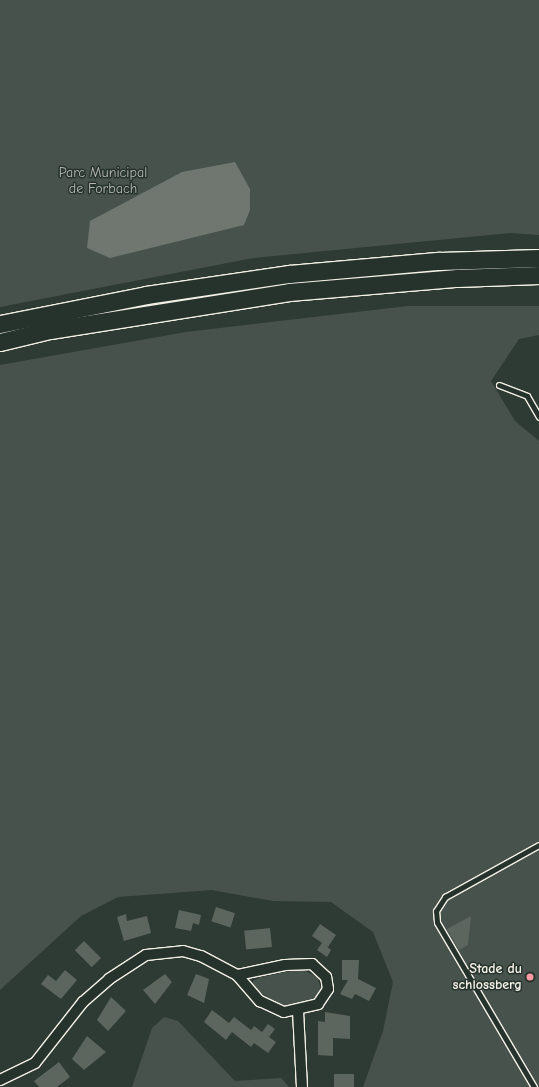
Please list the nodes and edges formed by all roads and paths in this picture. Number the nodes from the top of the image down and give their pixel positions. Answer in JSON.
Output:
{"nodes":[{"id":1,"x":539,"y":258,"type":"edge"},
{"id":2,"x":539,"y":275,"type":"edge"},
{"id":3,"x":0,"y":324,"type":"edge"},
{"id":4,"x":0,"y":342,"type":"edge"},
{"id":5,"x":499,"y":385,"type":"dead end"},
{"id":6,"x":539,"y":417,"type":"edge"},
{"id":7,"x":539,"y":845,"type":"edge"},
{"id":8,"x":237,"y":975,"type":"junction"},
{"id":9,"x":298,"y":1011,"type":"junction"},
{"id":10,"x":0,"y":1080,"type":"edge"},
{"id":11,"x":302,"y":1087,"type":"edge"},
{"id":12,"x":534,"y":1087,"type":"edge"}],
"edges":[{"from":1,"to":3,"type":"highway"},
{"from":2,"to":4,"type":"highway"},
{"from":5,"to":6,"type":"lane"},
{"from":7,"to":12,"type":"lane"},
{"from":8,"to":9,"type":"street"},
{"from":8,"to":9,"type":"street"},
{"from":8,"to":10,"type":"street"},
{"from":9,"to":11,"type":"street"}]}
